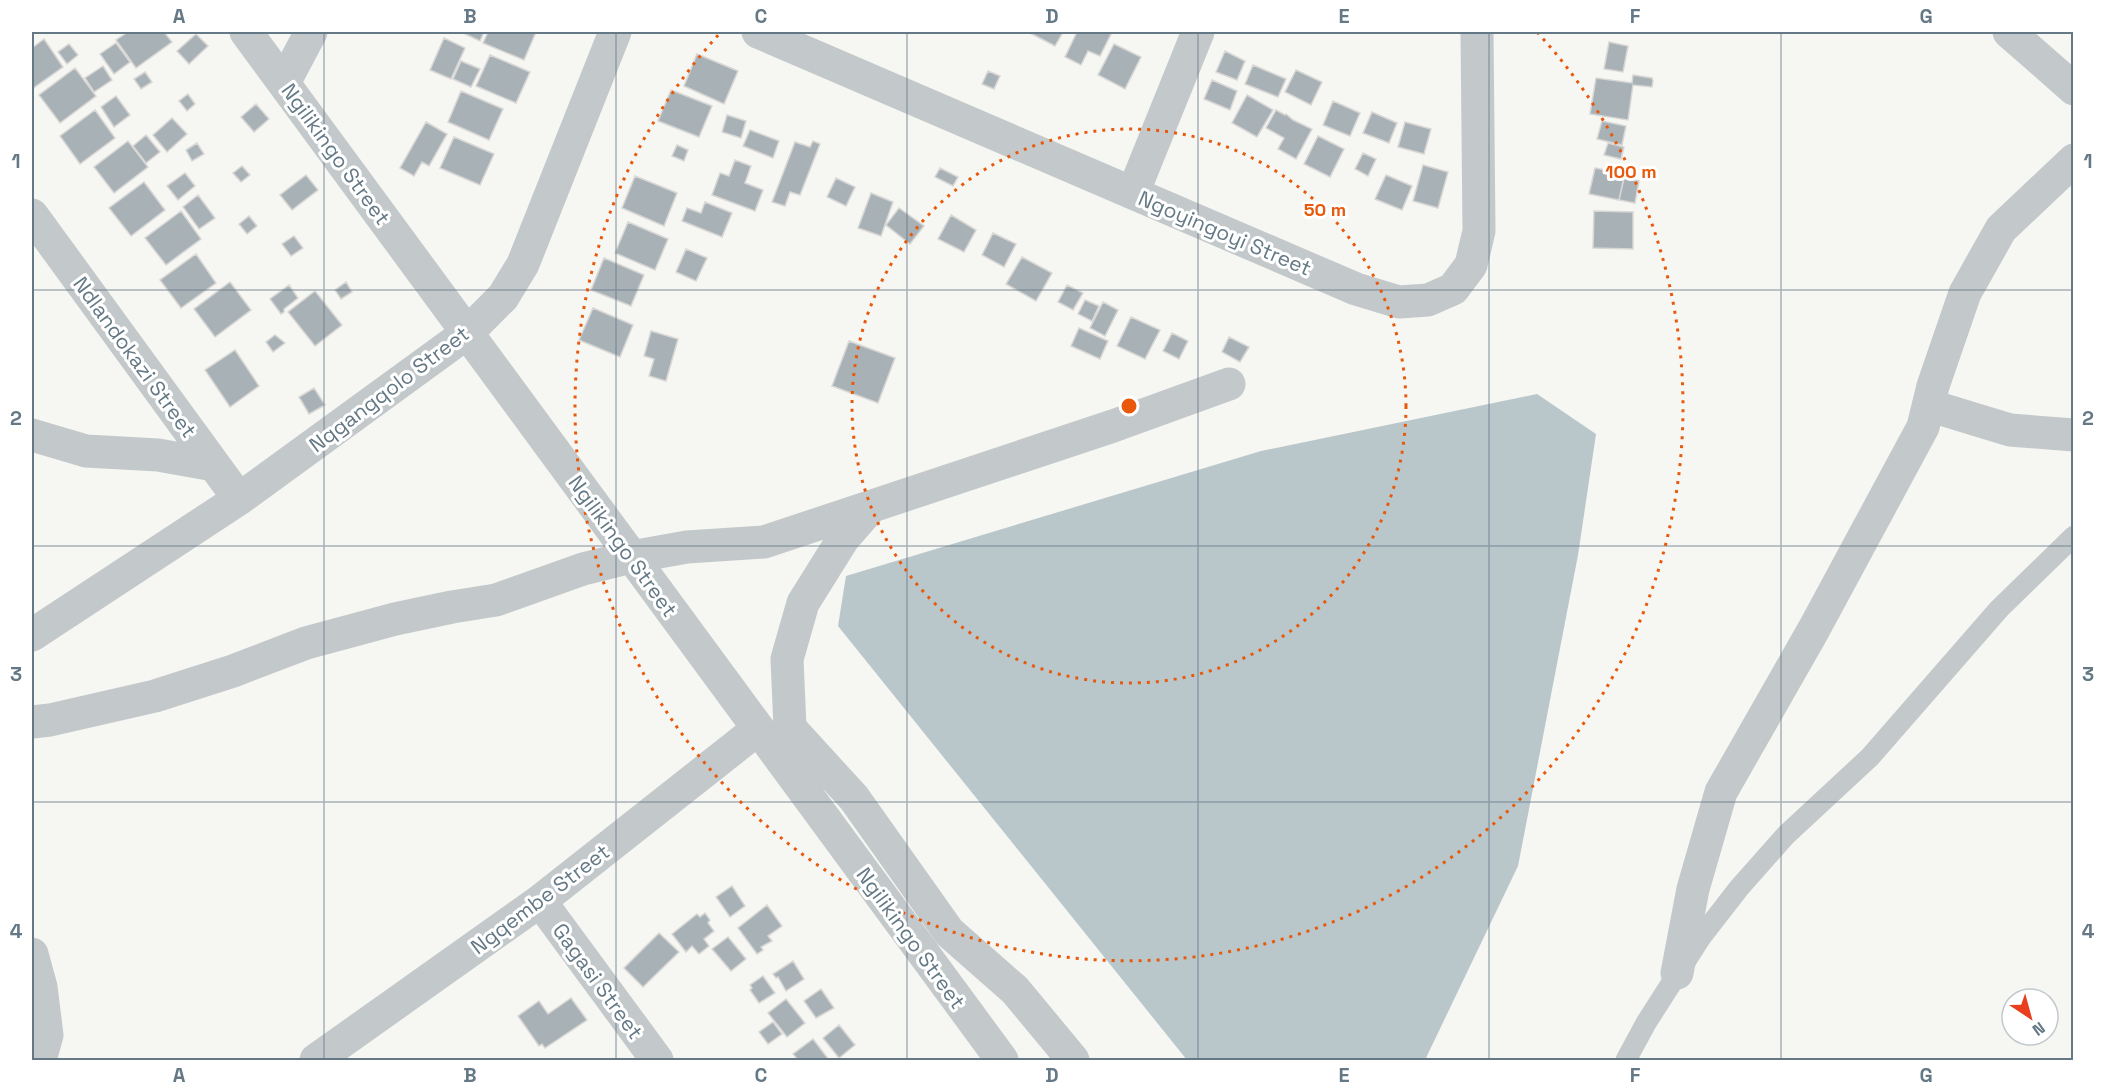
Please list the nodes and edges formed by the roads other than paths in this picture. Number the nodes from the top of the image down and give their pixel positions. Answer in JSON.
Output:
{"nodes":[{"id":1,"x":246,"y":32,"type":"edge"},
{"id":2,"x":311,"y":32,"type":"edge"},
{"id":3,"x":615,"y":32,"type":"edge"},
{"id":4,"x":758,"y":32,"type":"edge"},
{"id":5,"x":1198,"y":32,"type":"edge"},
{"id":6,"x":1475,"y":32,"type":"edge"},
{"id":7,"x":2009,"y":32,"type":"edge"},
{"id":8,"x":284,"y":83,"type":"junction"},
{"id":9,"x":2073,"y":89,"type":"edge"},
{"id":10,"x":2073,"y":160,"type":"edge"},
{"id":11,"x":1132,"y":193,"type":"junction"},
{"id":12,"x":36,"y":230,"type":"edge"},
{"id":13,"x":467,"y":333,"type":"junction"},
{"id":14,"x":1229,"y":384,"type":"dead end"},
{"id":15,"x":1928,"y":407,"type":"junction"},
{"id":16,"x":32,"y":435,"type":"edge"},
{"id":17,"x":2073,"y":435,"type":"edge"},
{"id":18,"x":214,"y":465,"type":"junction"},
{"id":19,"x":239,"y":499,"type":"junction"},
{"id":20,"x":872,"y":506,"type":"junction"},
{"id":21,"x":2073,"y":536,"type":"edge"},
{"id":22,"x":631,"y":557,"type":"junction"},
{"id":23,"x":32,"y":635,"type":"edge"},
{"id":24,"x":32,"y":722,"type":"edge"},
{"id":25,"x":758,"y":729,"type":"junction"},
{"id":26,"x":540,"y":901,"type":"junction"},
{"id":27,"x":32,"y":954,"type":"edge"},
{"id":28,"x":1677,"y":974,"type":"junction"},
{"id":29,"x":40,"y":1060,"type":"edge"},
{"id":30,"x":319,"y":1060,"type":"edge"},
{"id":31,"x":657,"y":1060,"type":"edge"},
{"id":32,"x":1002,"y":1060,"type":"edge"},
{"id":33,"x":1073,"y":1060,"type":"edge"},
{"id":34,"x":1626,"y":1060,"type":"edge"}],
"edges":[{"from":1,"to":8,"type":"street","name":"Ngilikingo Street"},
{"from":2,"to":8,"type":"street"},
{"from":3,"to":13,"type":"street","name":"Nqgangqolo Street"},
{"from":4,"to":11,"type":"street","name":"Ngoyingoyi Street"},
{"from":5,"to":11,"type":"street"},
{"from":6,"to":11,"type":"street","name":"Ngoyingoyi Street"},
{"from":7,"to":9,"type":"street"},
{"from":8,"to":13,"type":"street","name":"Ngilikingo Street"},
{"from":10,"to":15,"type":"street"},
{"from":12,"to":18,"type":"street","name":"Ndlandokazi Street"},
{"from":13,"to":19,"type":"street","name":"Nqgangqolo Street"},
{"from":13,"to":22,"type":"street","name":"Ngilikingo Street"},
{"from":14,"to":20,"type":"street"},
{"from":15,"to":17,"type":"street"},
{"from":15,"to":28,"type":"street"},
{"from":16,"to":18,"type":"street"},
{"from":18,"to":19,"type":"street","name":"Ndlandokazi Street"},
{"from":19,"to":23,"type":"street","name":"Nqgangqolo Street"},
{"from":20,"to":22,"type":"street"},
{"from":20,"to":33,"type":"street"},
{"from":21,"to":28,"type":"lane"},
{"from":22,"to":24,"type":"street"},
{"from":22,"to":25,"type":"street","name":"Ngilikingo Street"},
{"from":25,"to":26,"type":"street","name":"Ngqembe Street"},
{"from":25,"to":32,"type":"street","name":"Ngilikingo Street"},
{"from":26,"to":30,"type":"street","name":"Ngqembe Street"},
{"from":26,"to":31,"type":"street","name":"Gagasi Street"},
{"from":27,"to":29,"type":"street"},
{"from":28,"to":34,"type":"lane"}]}
